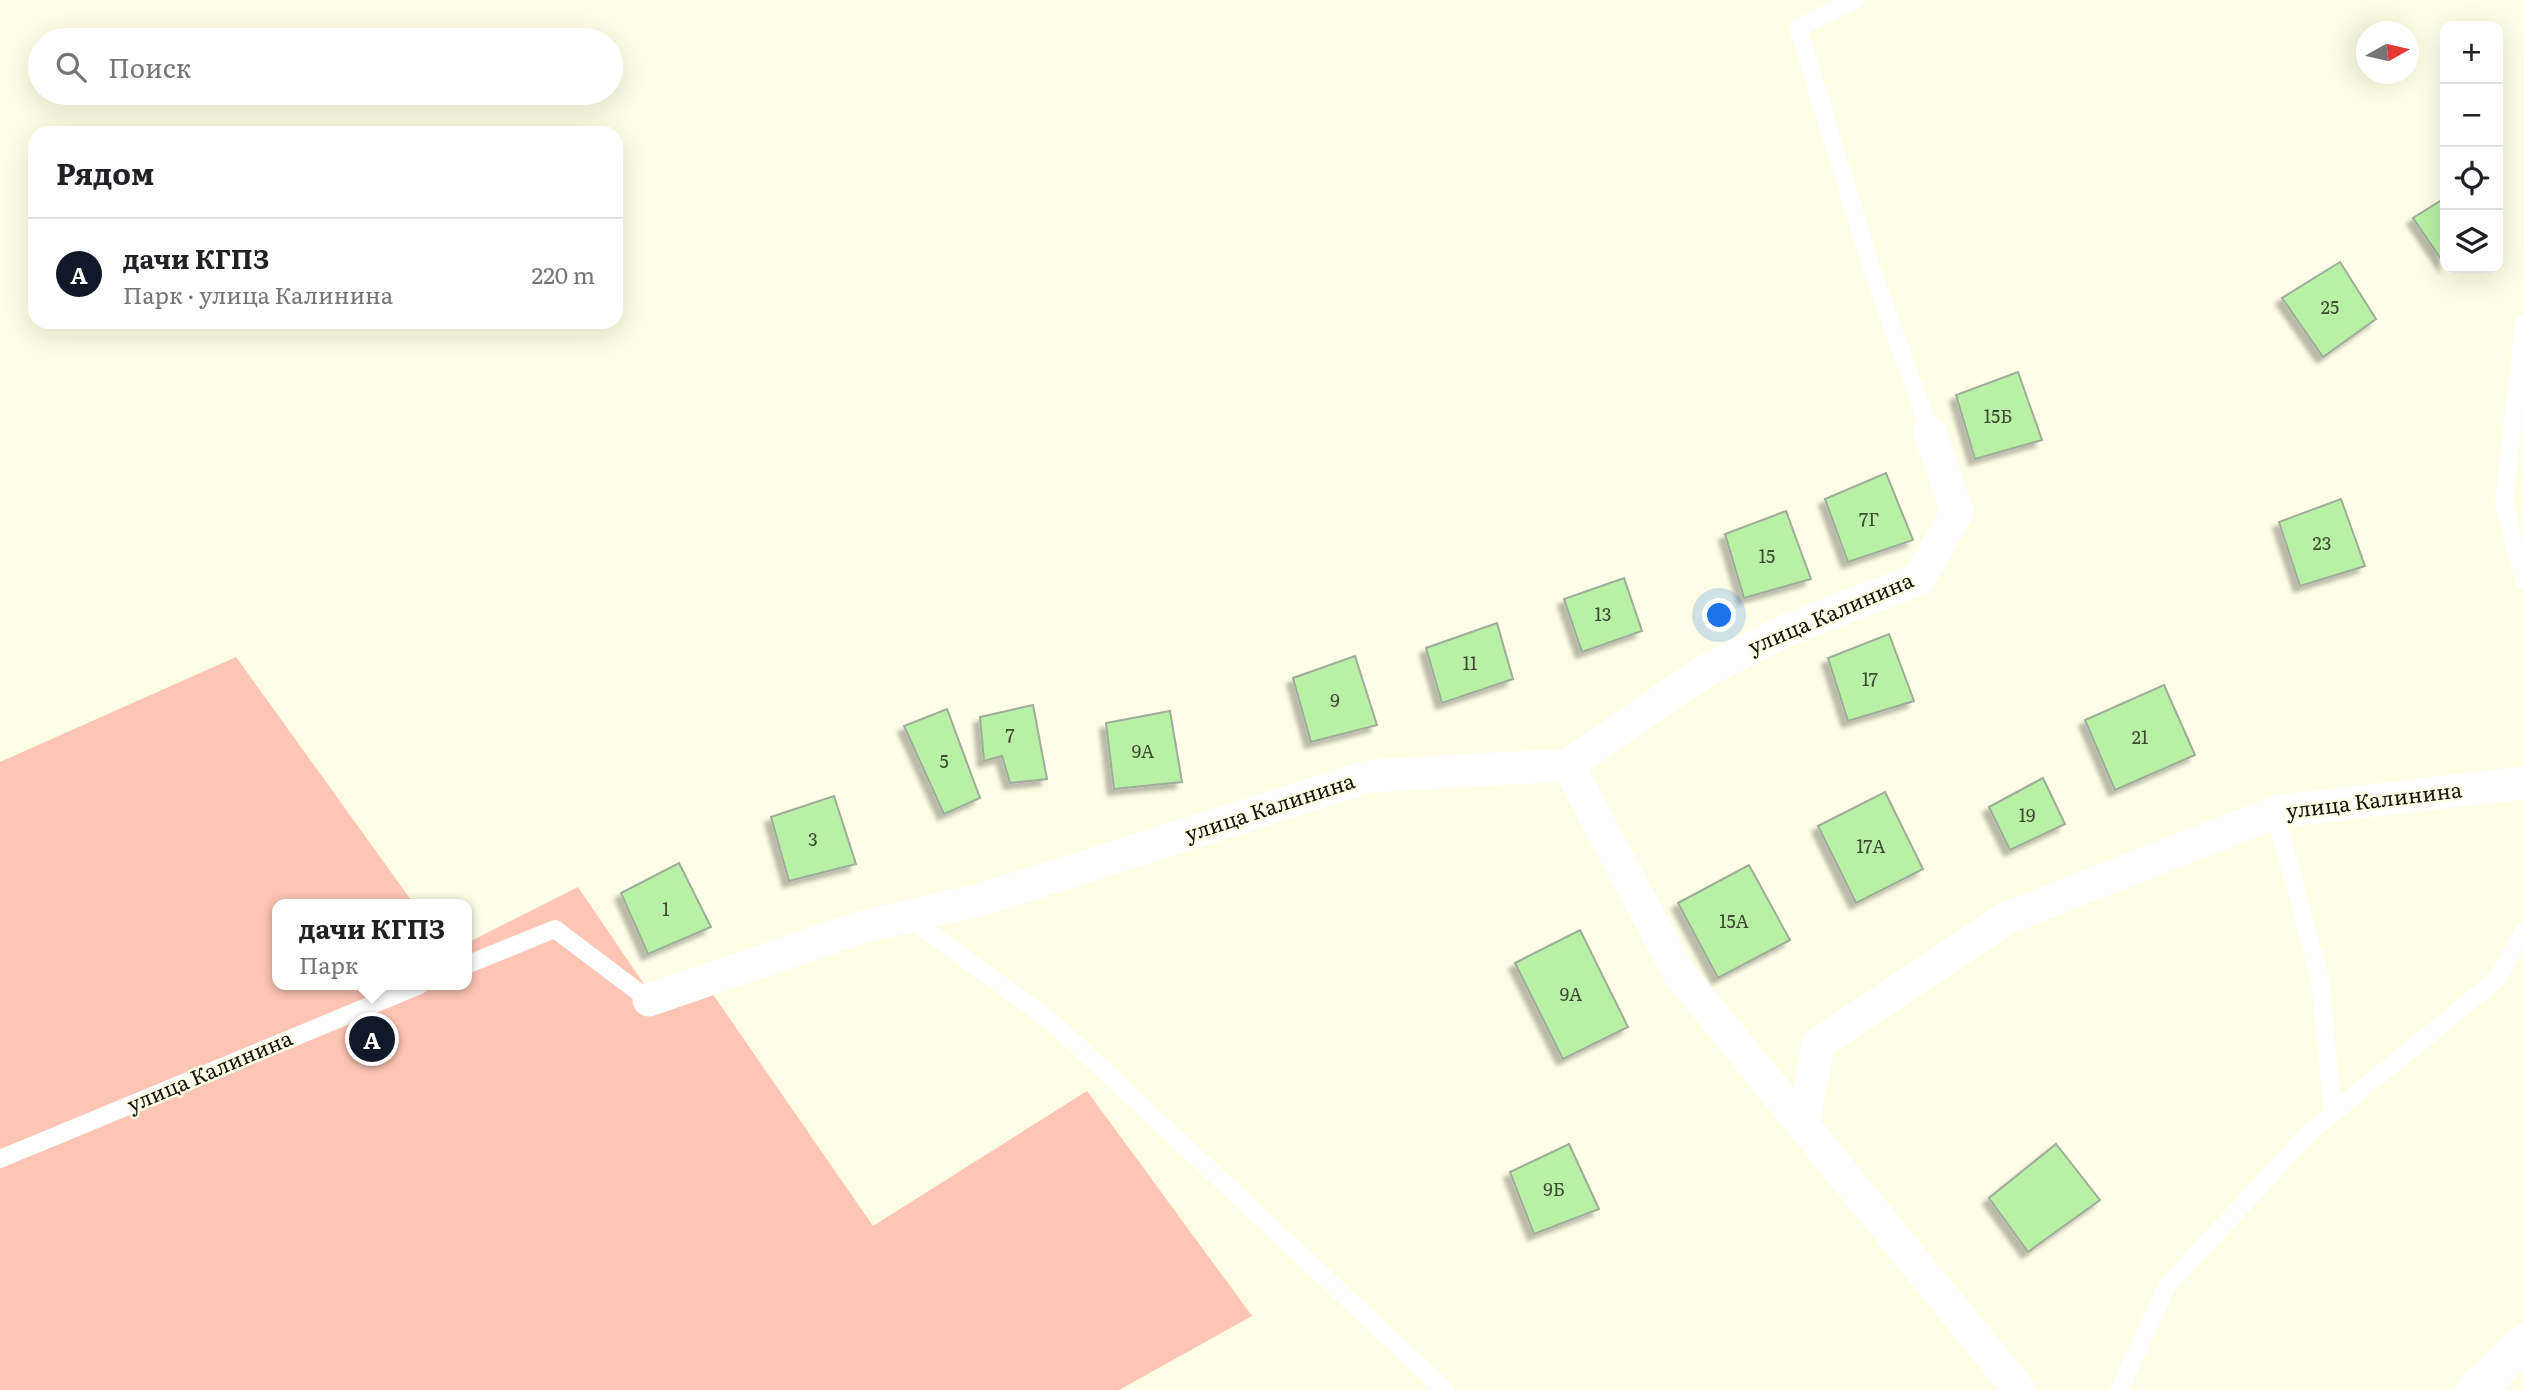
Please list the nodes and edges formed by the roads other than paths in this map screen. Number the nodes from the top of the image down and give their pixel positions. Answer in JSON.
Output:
{"nodes":[{"id":1,"x":1855,"y":0,"type":"edge"},
{"id":2,"x":2524,"y":324,"type":"edge"},
{"id":3,"x":1930,"y":432,"type":"joint"},
{"id":4,"x":2524,"y":580,"type":"edge"},
{"id":5,"x":1568,"y":765,"type":"junction"},
{"id":6,"x":2524,"y":783,"type":"edge"},
{"id":7,"x":2275,"y":812,"type":"junction"},
{"id":8,"x":908,"y":916,"type":"junction"},
{"id":9,"x":2524,"y":931,"type":"edge"},
{"id":10,"x":472,"y":963,"type":"edge"},
{"id":11,"x":408,"y":990,"type":"edge"},
{"id":12,"x":649,"y":1000,"type":"joint"},
{"id":13,"x":2333,"y":1113,"type":"junction"},
{"id":14,"x":1803,"y":1126,"type":"junction"},
{"id":15,"x":0,"y":1159,"type":"edge"},
{"id":16,"x":2524,"y":1343,"type":"edge"},
{"id":17,"x":1445,"y":1390,"type":"edge"},
{"id":18,"x":2019,"y":1390,"type":"edge"},
{"id":19,"x":2119,"y":1390,"type":"edge"},
{"id":20,"x":2475,"y":1390,"type":"edge"}],
"edges":[{"from":1,"to":3,"type":"lane"},
{"from":2,"to":4,"type":"lane"},
{"from":3,"to":5,"type":"street","name":"улица Калинина"},
{"from":5,"to":8,"type":"street","name":"улица Калинина"},
{"from":5,"to":14,"type":"street"},
{"from":6,"to":7,"type":"street","name":"улица Калинина"},
{"from":7,"to":13,"type":"lane"},
{"from":7,"to":14,"type":"street","name":"улица Калинина"},
{"from":8,"to":12,"type":"street","name":"улица Калинина"},
{"from":8,"to":17,"type":"lane"},
{"from":9,"to":13,"type":"lane"},
{"from":10,"to":12,"type":"lane","name":"улица Калинина"},
{"from":11,"to":15,"type":"lane","name":"улица Калинина"},
{"from":13,"to":19,"type":"lane"},
{"from":14,"to":18,"type":"street"},
{"from":16,"to":20,"type":"main road"}]}
